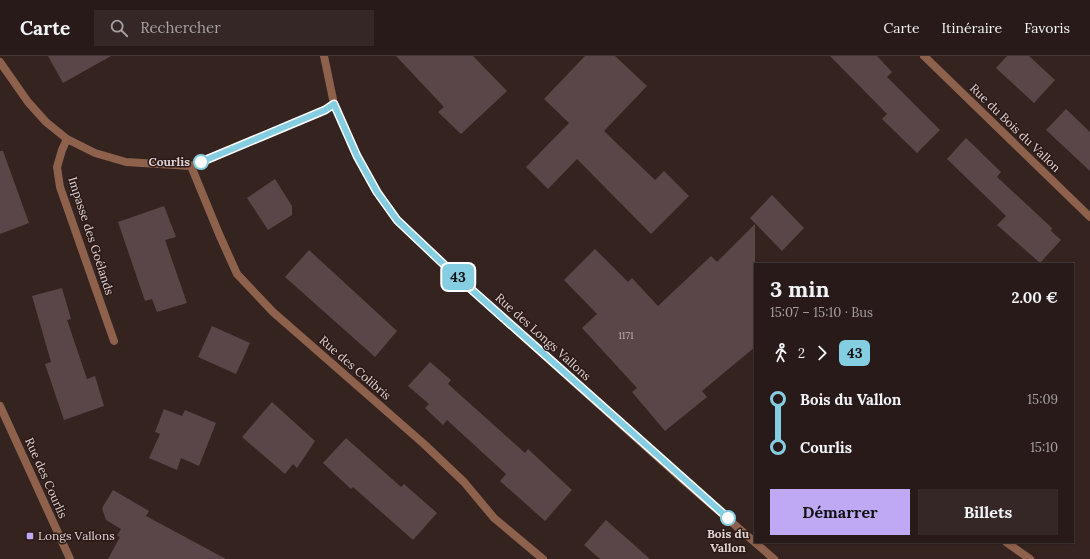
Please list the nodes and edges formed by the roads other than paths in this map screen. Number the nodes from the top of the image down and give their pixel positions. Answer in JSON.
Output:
{"nodes":[{"id":1,"x":324,"y":56,"type":"edge"},
{"id":2,"x":924,"y":56,"type":"edge"},
{"id":3,"x":0,"y":62,"type":"edge"},
{"id":4,"x":334,"y":104,"type":"junction"},
{"id":5,"x":67,"y":139,"type":"junction"},
{"id":6,"x":191,"y":166,"type":"junction"},
{"id":7,"x":1090,"y":217,"type":"edge"},
{"id":8,"x":114,"y":341,"type":"dead end"},
{"id":9,"x":0,"y":406,"type":"edge"},
{"id":10,"x":754,"y":542,"type":"edge"},
{"id":11,"x":756,"y":543,"type":"edge"},
{"id":12,"x":1007,"y":543,"type":"edge"},
{"id":13,"x":70,"y":559,"type":"edge"},
{"id":14,"x":543,"y":559,"type":"edge"},
{"id":15,"x":774,"y":559,"type":"edge"},
{"id":16,"x":1030,"y":559,"type":"edge"}],
"edges":[{"from":1,"to":4,"type":"street","name":"Rue des Longs Vallons"},
{"from":2,"to":7,"type":"street","name":"Rue du Bois du Vallon"},
{"from":3,"to":5,"type":"street"},
{"from":4,"to":6,"type":"street"},
{"from":4,"to":10,"type":"street","name":"Rue des Longs Vallons"},
{"from":5,"to":6,"type":"street"},
{"from":5,"to":8,"type":"street","name":"Impasse des Goélands"},
{"from":6,"to":14,"type":"street","name":"Rue des Colibris"},
{"from":9,"to":13,"type":"street","name":"Rue des Courlis"},
{"from":11,"to":15,"type":"street","name":"Rue des Longs Vallons"},
{"from":12,"to":16,"type":"street"}]}
